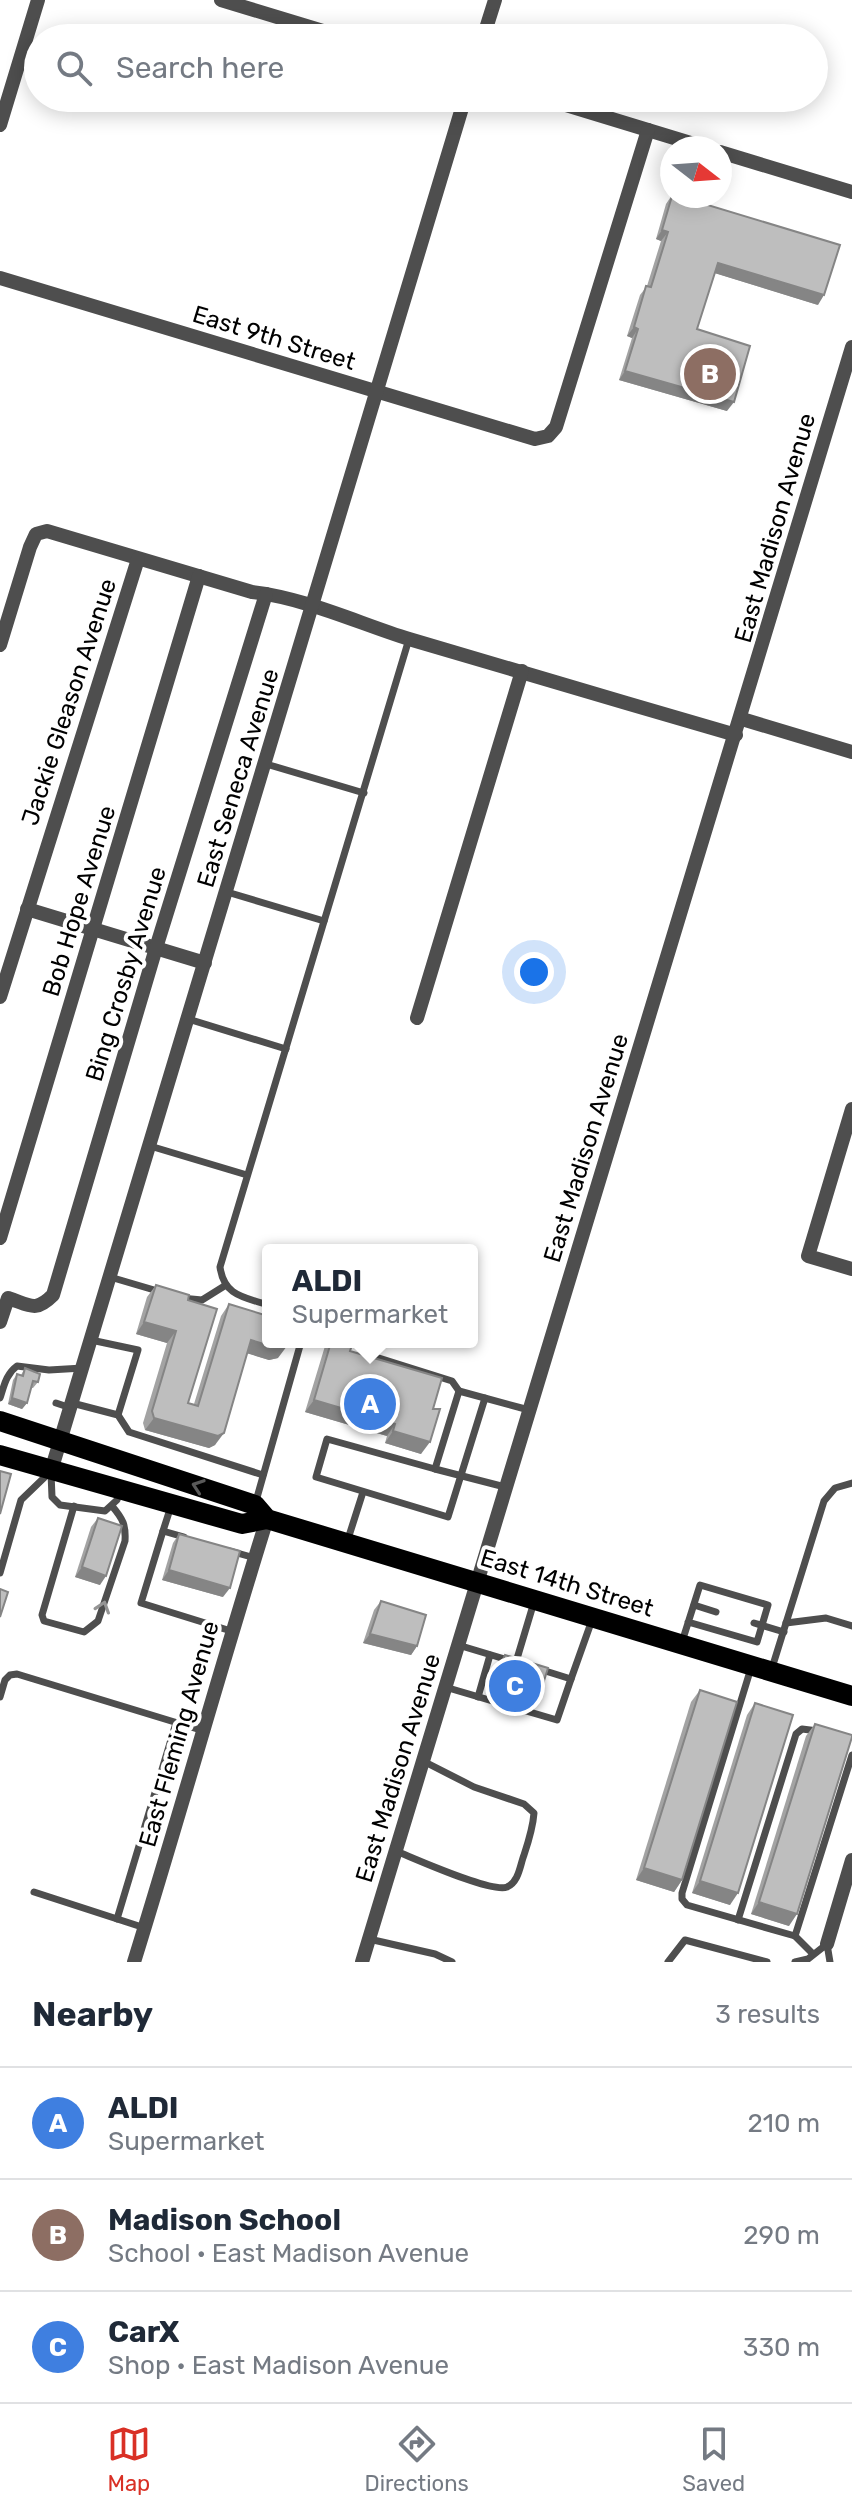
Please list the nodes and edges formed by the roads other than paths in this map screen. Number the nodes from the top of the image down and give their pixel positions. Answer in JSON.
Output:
{"nodes":[{"id":1,"x":38,"y":0,"type":"edge"},
{"id":2,"x":221,"y":0,"type":"edge"},
{"id":3,"x":495,"y":0,"type":"edge"},
{"id":4,"x":31,"y":24,"type":"edge"},
{"id":5,"x":300,"y":24,"type":"edge"},
{"id":6,"x":487,"y":24,"type":"edge"},
{"id":7,"x":24,"y":46,"type":"edge"},
{"id":8,"x":461,"y":112,"type":"edge"},
{"id":9,"x":589,"y":112,"type":"edge"},
{"id":10,"x":0,"y":125,"type":"edge"},
{"id":11,"x":648,"y":130,"type":"junction"},
{"id":12,"x":668,"y":136,"type":"edge"},
{"id":13,"x":732,"y":156,"type":"edge"},
{"id":14,"x":852,"y":192,"type":"edge"},
{"id":15,"x":0,"y":278,"type":"edge"},
{"id":16,"x":852,"y":347,"type":"edge"},
{"id":17,"x":376,"y":392,"type":"junction"},
{"id":18,"x":138,"y":559,"type":"junction"},
{"id":19,"x":199,"y":576,"type":"junction"},
{"id":20,"x":266,"y":594,"type":"junction"},
{"id":21,"x":313,"y":607,"type":"junction"},
{"id":22,"x":409,"y":639,"type":"junction"},
{"id":23,"x":0,"y":645,"type":"edge"},
{"id":24,"x":522,"y":671,"type":"junction"},
{"id":25,"x":742,"y":719,"type":"junction"},
{"id":26,"x":736,"y":735,"type":"junction"},
{"id":27,"x":852,"y":752,"type":"edge"},
{"id":28,"x":266,"y":764,"type":"junction"},
{"id":29,"x":364,"y":793,"type":"junction"},
{"id":30,"x":227,"y":892,"type":"junction"},
{"id":31,"x":27,"y":909,"type":"junction"},
{"id":32,"x":324,"y":921,"type":"junction"},
{"id":33,"x":94,"y":929,"type":"junction"},
{"id":34,"x":156,"y":948,"type":"junction"},
{"id":35,"x":205,"y":963,"type":"junction"},
{"id":36,"x":0,"y":997,"type":"edge"},
{"id":37,"x":417,"y":1018,"type":"dead end"},
{"id":38,"x":188,"y":1019,"type":"junction"},
{"id":39,"x":286,"y":1049,"type":"junction"},
{"id":40,"x":852,"y":1109,"type":"edge"},
{"id":41,"x":150,"y":1146,"type":"junction"},
{"id":42,"x":247,"y":1175,"type":"junction"},
{"id":43,"x":0,"y":1238,"type":"edge"},
{"id":44,"x":852,"y":1269,"type":"edge"},
{"id":45,"x":110,"y":1277,"type":"junction"},
{"id":46,"x":226,"y":1285,"type":"junction"},
{"id":47,"x":4,"y":1297,"type":"edge"},
{"id":48,"x":262,"y":1303,"type":"edge"},
{"id":49,"x":0,"y":1322,"type":"edge"},
{"id":50,"x":91,"y":1340,"type":"junction"},
{"id":51,"x":299,"y":1348,"type":"edge"},
{"id":52,"x":363,"y":1353,"type":"edge"},
{"id":53,"x":83,"y":1368,"type":"junction"},
{"id":54,"x":57,"y":1370,"type":"junction"},
{"id":55,"x":54,"y":1379,"type":"dead end"},
{"id":56,"x":459,"y":1391,"type":"junction"},
{"id":57,"x":0,"y":1398,"type":"edge"},
{"id":58,"x":485,"y":1398,"type":"junction"},
{"id":59,"x":66,"y":1404,"type":"junction"},
{"id":60,"x":529,"y":1410,"type":"junction"},
{"id":61,"x":118,"y":1415,"type":"junction"},
{"id":62,"x":0,"y":1421,"type":"edge"},
{"id":63,"x":61,"y":1440,"type":"junction"},
{"id":64,"x":0,"y":1455,"type":"edge"},
{"id":65,"x":435,"y":1469,"type":"junction"},
{"id":66,"x":51,"y":1471,"type":"junction"},
{"id":67,"x":263,"y":1475,"type":"junction"},
{"id":68,"x":461,"y":1476,"type":"junction"},
{"id":69,"x":852,"y":1483,"type":"edge"},
{"id":70,"x":505,"y":1488,"type":"junction"},
{"id":71,"x":363,"y":1492,"type":"junction"},
{"id":72,"x":116,"y":1498,"type":"junction"},
{"id":73,"x":171,"y":1504,"type":"junction"},
{"id":74,"x":74,"y":1506,"type":"junction"},
{"id":75,"x":261,"y":1512,"type":"junction"},
{"id":76,"x":163,"y":1531,"type":"junction"},
{"id":77,"x":194,"y":1540,"type":"edge"},
{"id":78,"x":347,"y":1543,"type":"junction"},
{"id":79,"x":224,"y":1549,"type":"edge"},
{"id":80,"x":255,"y":1558,"type":"junction"},
{"id":81,"x":0,"y":1573,"type":"edge"},
{"id":82,"x":477,"y":1582,"type":"junction"},
{"id":83,"x":534,"y":1600,"type":"junction"},
{"id":84,"x":694,"y":1605,"type":"junction"},
{"id":85,"x":716,"y":1612,"type":"dead end"},
{"id":86,"x":593,"y":1618,"type":"junction"},
{"id":87,"x":688,"y":1622,"type":"junction"},
{"id":88,"x":758,"y":1624,"type":"junction"},
{"id":89,"x":852,"y":1626,"type":"edge"},
{"id":90,"x":785,"y":1628,"type":"junction"},
{"id":91,"x":231,"y":1631,"type":"junction"},
{"id":92,"x":681,"y":1644,"type":"junction"},
{"id":93,"x":458,"y":1645,"type":"junction"},
{"id":94,"x":490,"y":1655,"type":"junction"},
{"id":95,"x":516,"y":1662,"type":"junction"},
{"id":96,"x":762,"y":1669,"type":"junction"},
{"id":97,"x":571,"y":1679,"type":"junction"},
{"id":98,"x":445,"y":1687,"type":"junction"},
{"id":99,"x":852,"y":1696,"type":"edge"},
{"id":100,"x":0,"y":1697,"type":"edge"},
{"id":101,"x":478,"y":1697,"type":"junction"},
{"id":102,"x":176,"y":1723,"type":"junction"},
{"id":103,"x":204,"y":1731,"type":"junction"},
{"id":104,"x":823,"y":1732,"type":"edge"},
{"id":105,"x":852,"y":1755,"type":"edge"},
{"id":106,"x":423,"y":1761,"type":"junction"},
{"id":107,"x":396,"y":1851,"type":"junction"},
{"id":108,"x":852,"y":1860,"type":"edge"},
{"id":109,"x":34,"y":1892,"type":"dead end"},
{"id":110,"x":117,"y":1919,"type":"junction"},
{"id":111,"x":738,"y":1920,"type":"junction"},
{"id":112,"x":145,"y":1928,"type":"junction"},
{"id":113,"x":795,"y":1936,"type":"junction"},
{"id":114,"x":369,"y":1939,"type":"junction"},
{"id":115,"x":827,"y":1944,"type":"junction"},
{"id":116,"x":813,"y":1954,"type":"junction"},
{"id":117,"x":134,"y":1962,"type":"edge"},
{"id":118,"x":362,"y":1962,"type":"edge"},
{"id":119,"x":452,"y":1962,"type":"edge"},
{"id":120,"x":668,"y":1962,"type":"edge"},
{"id":121,"x":767,"y":1962,"type":"edge"},
{"id":122,"x":795,"y":1962,"type":"edge"},
{"id":123,"x":830,"y":1962,"type":"edge"}],
"edges":[{"from":1,"to":4,"type":"street"},
{"from":2,"to":5,"type":"street"},
{"from":3,"to":6,"type":"street"},
{"from":7,"to":10,"type":"street"},
{"from":8,"to":17,"type":"street","name":"East Seneca Avenue"},
{"from":9,"to":11,"type":"street"},
{"from":11,"to":12,"type":"street"},
{"from":11,"to":17,"type":"street","name":"East 9th Street"},
{"from":13,"to":14,"type":"street"},
{"from":15,"to":17,"type":"street","name":"East 9th Street"},
{"from":16,"to":25,"type":"street","name":"East Madison Avenue"},
{"from":17,"to":21,"type":"street","name":"East Seneca Avenue"},
{"from":18,"to":19,"type":"street"},
{"from":18,"to":23,"type":"street"},
{"from":18,"to":31,"type":"street","name":"Jackie Gleason Avenue"},
{"from":19,"to":20,"type":"street"},
{"from":19,"to":33,"type":"street","name":"Bob Hope Avenue"},
{"from":20,"to":21,"type":"street"},
{"from":20,"to":34,"type":"street","name":"Bing Crosby Avenue"},
{"from":21,"to":22,"type":"street"},
{"from":21,"to":28,"type":"street","name":"East Seneca Avenue"},
{"from":22,"to":24,"type":"street"},
{"from":22,"to":29,"type":"lane"},
{"from":24,"to":26,"type":"street"},
{"from":24,"to":37,"type":"street"},
{"from":25,"to":26,"type":"street","name":"East Madison Avenue"},
{"from":25,"to":27,"type":"street"},
{"from":26,"to":60,"type":"street","name":"East Madison Avenue"},
{"from":28,"to":29,"type":"lane"},
{"from":28,"to":30,"type":"street","name":"East Seneca Avenue"},
{"from":29,"to":32,"type":"lane"},
{"from":30,"to":32,"type":"lane"},
{"from":30,"to":35,"type":"street","name":"East Seneca Avenue"},
{"from":31,"to":33,"type":"street"},
{"from":31,"to":36,"type":"street","name":"Jackie Gleason Avenue"},
{"from":32,"to":39,"type":"lane"},
{"from":33,"to":34,"type":"street"},
{"from":33,"to":43,"type":"street","name":"Bob Hope Avenue"},
{"from":34,"to":35,"type":"street"},
{"from":34,"to":47,"type":"street","name":"Bing Crosby Avenue"},
{"from":35,"to":38,"type":"street","name":"East Seneca Avenue"},
{"from":38,"to":39,"type":"lane"},
{"from":38,"to":41,"type":"street","name":"East Seneca Avenue"},
{"from":39,"to":42,"type":"lane"},
{"from":40,"to":44,"type":"street"},
{"from":41,"to":42,"type":"lane"},
{"from":41,"to":45,"type":"street","name":"East Seneca Avenue"},
{"from":42,"to":46,"type":"lane"},
{"from":45,"to":46,"type":"lane"},
{"from":45,"to":50,"type":"street","name":"East Seneca Avenue"},
{"from":46,"to":48,"type":"lane"},
{"from":47,"to":49,"type":"street","name":"Bing Crosby Avenue"},
{"from":50,"to":53,"type":"street","name":"East Seneca Avenue"},
{"from":50,"to":61,"type":"lane"},
{"from":51,"to":67,"type":"lane"},
{"from":52,"to":56,"type":"lane"},
{"from":53,"to":54,"type":"lane"},
{"from":53,"to":59,"type":"street","name":"East Seneca Avenue"},
{"from":54,"to":55,"type":"lane"},
{"from":54,"to":57,"type":"lane"},
{"from":56,"to":58,"type":"lane"},
{"from":56,"to":65,"type":"lane"},
{"from":58,"to":60,"type":"lane"},
{"from":58,"to":68,"type":"lane"},
{"from":59,"to":61,"type":"lane"},
{"from":59,"to":63,"type":"street","name":"East Seneca Avenue"},
{"from":60,"to":70,"type":"street","name":"East Madison Avenue"},
{"from":61,"to":67,"type":"lane"},
{"from":62,"to":63,"type":"main road","name":"East 14th Street"},
{"from":63,"to":66,"type":"street","name":"East Seneca Avenue"},
{"from":75,"to":63,"type":"main road","name":"East 14th Street","one_way":true},
{"from":64,"to":66,"type":"main road","name":"East 14th Street"},
{"from":65,"to":68,"type":"lane"},
{"from":65,"to":71,"type":"lane"},
{"from":66,"to":72,"type":"main road","name":"East 14th Street"},
{"from":66,"to":74,"type":"lane"},
{"from":66,"to":81,"type":"lane"},
{"from":67,"to":75,"type":"lane"},
{"from":68,"to":70,"type":"lane"},
{"from":68,"to":71,"type":"lane"},
{"from":69,"to":90,"type":"lane"},
{"from":70,"to":82,"type":"street","name":"East Madison Avenue"},
{"from":71,"to":78,"type":"lane"},
{"from":72,"to":73,"type":"main road","name":"East 14th Street"},
{"from":72,"to":74,"type":"lane"},
{"from":74,"to":72,"type":"lane","one_way":true},
{"from":73,"to":75,"type":"main road","name":"East 14th Street"},
{"from":73,"to":76,"type":"lane"},
{"from":75,"to":78,"type":"main road","name":"East 14th Street"},
{"from":75,"to":80,"type":"street","name":"East Fleming Avenue"},
{"from":76,"to":77,"type":"lane"},
{"from":76,"to":91,"type":"lane"},
{"from":78,"to":82,"type":"main road","name":"East 14th Street"},
{"from":79,"to":80,"type":"lane"},
{"from":80,"to":91,"type":"street","name":"East Fleming Avenue"},
{"from":82,"to":83,"type":"main road","name":"East 14th Street"},
{"from":82,"to":93,"type":"street","name":"East Madison Avenue"},
{"from":83,"to":86,"type":"main road","name":"East 14th Street"},
{"from":83,"to":95,"type":"lane"},
{"from":84,"to":85,"type":"lane"},
{"from":84,"to":87,"type":"lane"},
{"from":84,"to":88,"type":"lane"},
{"from":86,"to":92,"type":"main road","name":"East 14th Street"},
{"from":86,"to":97,"type":"lane"},
{"from":87,"to":88,"type":"lane"},
{"from":87,"to":92,"type":"lane"},
{"from":88,"to":90,"type":"lane"},
{"from":89,"to":90,"type":"lane"},
{"from":90,"to":96,"type":"lane"},
{"from":91,"to":103,"type":"street","name":"East Fleming Avenue"},
{"from":92,"to":96,"type":"main road","name":"East 14th Street"},
{"from":93,"to":94,"type":"lane"},
{"from":93,"to":98,"type":"street","name":"East Madison Avenue"},
{"from":94,"to":95,"type":"lane"},
{"from":94,"to":101,"type":"lane"},
{"from":95,"to":97,"type":"lane"},
{"from":96,"to":99,"type":"main road","name":"East 14th Street"},
{"from":96,"to":111,"type":"lane"},
{"from":97,"to":101,"type":"lane"},
{"from":98,"to":101,"type":"lane"},
{"from":98,"to":106,"type":"street","name":"East Madison Avenue"},
{"from":100,"to":102,"type":"lane"},
{"from":102,"to":103,"type":"lane"},
{"from":102,"to":110,"type":"lane"},
{"from":103,"to":112,"type":"street","name":"East Fleming Avenue"},
{"from":104,"to":111,"type":"lane"},
{"from":105,"to":113,"type":"lane"},
{"from":106,"to":107,"type":"street","name":"East Madison Avenue"},
{"from":106,"to":107,"type":"lane"},
{"from":107,"to":114,"type":"street","name":"East Madison Avenue"},
{"from":108,"to":115,"type":"street"},
{"from":109,"to":110,"type":"lane"},
{"from":110,"to":112,"type":"lane"},
{"from":111,"to":113,"type":"lane"},
{"from":112,"to":117,"type":"street","name":"East Fleming Avenue"},
{"from":113,"to":116,"type":"lane"},
{"from":114,"to":118,"type":"street","name":"East Madison Avenue"},
{"from":114,"to":119,"type":"lane"},
{"from":115,"to":116,"type":"lane"},
{"from":115,"to":123,"type":"lane"},
{"from":116,"to":122,"type":"lane"},
{"from":120,"to":121,"type":"lane"}]}
